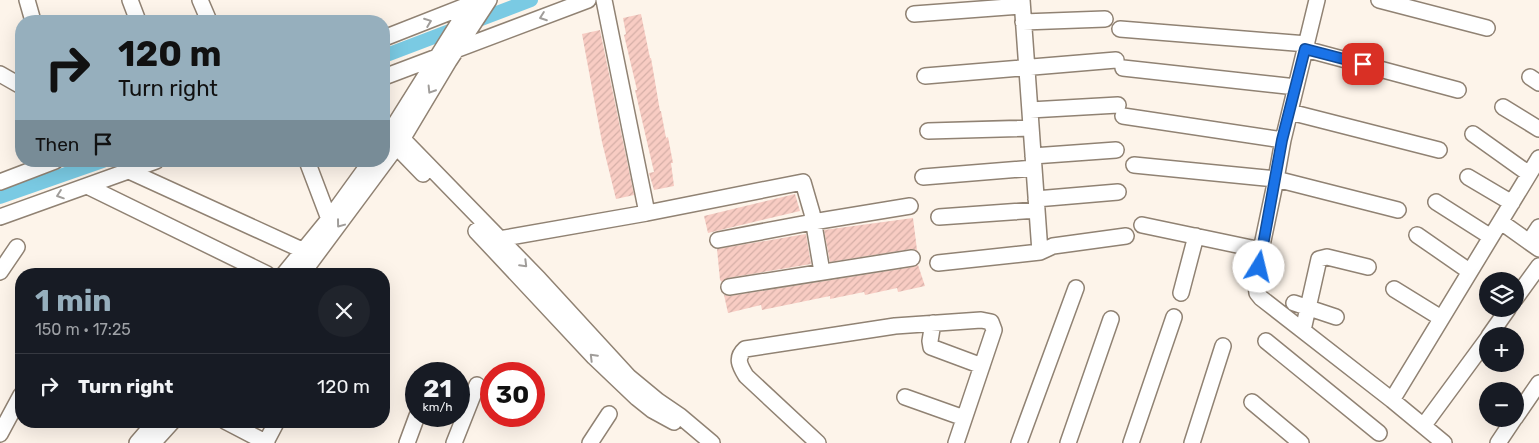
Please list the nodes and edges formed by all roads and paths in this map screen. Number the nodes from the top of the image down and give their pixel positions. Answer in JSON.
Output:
{"nodes":[{"id":1,"x":27,"y":0,"type":"edge"},
{"id":2,"x":130,"y":0,"type":"edge"},
{"id":3,"x":200,"y":0,"type":"edge"},
{"id":4,"x":489,"y":0,"type":"edge"},
{"id":5,"x":588,"y":0,"type":"edge"},
{"id":6,"x":604,"y":0,"type":"edge"},
{"id":7,"x":1318,"y":0,"type":"edge"},
{"id":8,"x":1379,"y":0,"type":"edge"},
{"id":9,"x":474,"y":1,"type":"edge"},
{"id":10,"x":1022,"y":3,"type":"edge"},
{"id":11,"x":914,"y":14,"type":"dead end"},
{"id":12,"x":31,"y":15,"type":"edge"},
{"id":13,"x":136,"y":15,"type":"edge"},
{"id":14,"x":206,"y":15,"type":"edge"},
{"id":15,"x":1104,"y":19,"type":"dead end"},
{"id":16,"x":1023,"y":22,"type":"junction"},
{"id":17,"x":1487,"y":28,"type":"dead end"},
{"id":18,"x":1120,"y":29,"type":"dead end"},
{"id":19,"x":390,"y":36,"type":"edge"},
{"id":20,"x":1306,"y":46,"type":"junction"},
{"id":21,"x":457,"y":49,"type":"junction"},
{"id":22,"x":439,"y":56,"type":"junction"},
{"id":23,"x":1026,"y":68,"type":"junction"},
{"id":24,"x":0,"y":74,"type":"edge"},
{"id":25,"x":390,"y":75,"type":"edge"},
{"id":26,"x":925,"y":76,"type":"dead end"},
{"id":27,"x":15,"y":83,"type":"edge"},
{"id":28,"x":1296,"y":87,"type":"junction"},
{"id":29,"x":1458,"y":90,"type":"dead end"},
{"id":30,"x":1503,"y":107,"type":"dead end"},
{"id":31,"x":1030,"y":110,"type":"junction"},
{"id":32,"x":1290,"y":112,"type":"junction"},
{"id":33,"x":1031,"y":128,"type":"junction"},
{"id":34,"x":1539,"y":129,"type":"edge"},
{"id":35,"x":928,"y":131,"type":"dead end"},
{"id":36,"x":1473,"y":134,"type":"dead end"},
{"id":37,"x":393,"y":139,"type":"edge"},
{"id":38,"x":1282,"y":140,"type":"junction"},
{"id":39,"x":1116,"y":150,"type":"dead end"},
{"id":40,"x":1439,"y":150,"type":"dead end"},
{"id":41,"x":1539,"y":158,"type":"edge"},
{"id":42,"x":1033,"y":162,"type":"junction"},
{"id":43,"x":1134,"y":165,"type":"dead end"},
{"id":44,"x":39,"y":167,"type":"edge"},
{"id":45,"x":140,"y":167,"type":"edge"},
{"id":46,"x":309,"y":167,"type":"edge"},
{"id":47,"x":365,"y":167,"type":"edge"},
{"id":48,"x":374,"y":167,"type":"edge"},
{"id":49,"x":129,"y":171,"type":"junction"},
{"id":50,"x":1529,"y":174,"type":"junction"},
{"id":51,"x":923,"y":177,"type":"dead end"},
{"id":52,"x":1468,"y":177,"type":"dead end"},
{"id":53,"x":1276,"y":179,"type":"junction"},
{"id":54,"x":0,"y":182,"type":"edge"},
{"id":55,"x":87,"y":186,"type":"junction"},
{"id":56,"x":1118,"y":192,"type":"dead end"},
{"id":57,"x":1436,"y":202,"type":"dead end"},
{"id":58,"x":1512,"y":203,"type":"junction"},
{"id":59,"x":1036,"y":204,"type":"junction"},
{"id":60,"x":910,"y":206,"type":"dead end"},
{"id":61,"x":1398,"y":210,"type":"dead end"},
{"id":62,"x":647,"y":213,"type":"junction"},
{"id":63,"x":0,"y":217,"type":"edge"},
{"id":64,"x":939,"y":217,"type":"dead end"},
{"id":65,"x":329,"y":219,"type":"junction"},
{"id":66,"x":813,"y":222,"type":"junction"},
{"id":67,"x":1501,"y":222,"type":"junction"},
{"id":68,"x":1142,"y":225,"type":"dead end"},
{"id":69,"x":1539,"y":228,"type":"edge"},
{"id":70,"x":1416,"y":235,"type":"dead end"},
{"id":71,"x":1126,"y":236,"type":"dead end"},
{"id":72,"x":1196,"y":236,"type":"junction"},
{"id":73,"x":1491,"y":236,"type":"junction"},
{"id":74,"x":718,"y":240,"type":"dead end"},
{"id":75,"x":494,"y":242,"type":"junction"},
{"id":76,"x":1534,"y":245,"type":"edge"},
{"id":77,"x":16,"y":247,"type":"dead end"},
{"id":78,"x":302,"y":250,"type":"junction"},
{"id":79,"x":1261,"y":250,"type":"junction"},
{"id":80,"x":1040,"y":252,"type":"junction"},
{"id":81,"x":912,"y":258,"type":"dead end"},
{"id":82,"x":938,"y":264,"type":"dead end"},
{"id":83,"x":1539,"y":266,"type":"edge"},
{"id":84,"x":1368,"y":267,"type":"dead end"},
{"id":85,"x":255,"y":268,"type":"edge"},
{"id":86,"x":288,"y":268,"type":"edge"},
{"id":87,"x":306,"y":268,"type":"edge"},
{"id":88,"x":1469,"y":271,"type":"junction"},
{"id":89,"x":0,"y":272,"type":"edge"},
{"id":90,"x":822,"y":272,"type":"junction"},
{"id":91,"x":729,"y":287,"type":"dead end"},
{"id":92,"x":1524,"y":287,"type":"edge"},
{"id":93,"x":1076,"y":288,"type":"dead end"},
{"id":94,"x":1394,"y":289,"type":"dead end"},
{"id":95,"x":1181,"y":292,"type":"dead end"},
{"id":96,"x":1301,"y":305,"type":"junction"},
{"id":97,"x":1174,"y":317,"type":"dead end"},
{"id":98,"x":1336,"y":317,"type":"dead end"},
{"id":99,"x":1441,"y":318,"type":"junction"},
{"id":100,"x":1112,"y":319,"type":"dead end"},
{"id":101,"x":933,"y":323,"type":"junction"},
{"id":102,"x":1303,"y":330,"type":"junction"},
{"id":103,"x":1266,"y":341,"type":"dead end"},
{"id":104,"x":1223,"y":346,"type":"dead end"},
{"id":105,"x":1479,"y":349,"type":"edge"},
{"id":106,"x":982,"y":366,"type":"junction"},
{"id":107,"x":1539,"y":383,"type":"edge"},
{"id":108,"x":477,"y":385,"type":"dead end"},
{"id":109,"x":905,"y":397,"type":"dead end"},
{"id":110,"x":1392,"y":400,"type":"junction"},
{"id":111,"x":1252,"y":402,"type":"dead end"},
{"id":112,"x":1524,"y":405,"type":"edge"},
{"id":113,"x":15,"y":406,"type":"edge"},
{"id":114,"x":609,"y":414,"type":"dead end"},
{"id":115,"x":674,"y":417,"type":"junction"},
{"id":116,"x":964,"y":418,"type":"junction"},
{"id":117,"x":1424,"y":425,"type":"junction"},
{"id":118,"x":413,"y":427,"type":"edge"},
{"id":119,"x":1509,"y":427,"type":"edge"},
{"id":120,"x":150,"y":428,"type":"edge"},
{"id":121,"x":167,"y":428,"type":"edge"},
{"id":122,"x":238,"y":428,"type":"edge"},
{"id":123,"x":274,"y":428,"type":"edge"},
{"id":124,"x":0,"y":434,"type":"edge"},
{"id":125,"x":1378,"y":434,"type":"edge"},
{"id":126,"x":137,"y":443,"type":"edge"},
{"id":127,"x":153,"y":443,"type":"edge"},
{"id":128,"x":267,"y":443,"type":"edge"},
{"id":129,"x":407,"y":443,"type":"edge"},
{"id":130,"x":454,"y":443,"type":"edge"},
{"id":131,"x":590,"y":443,"type":"edge"},
{"id":132,"x":698,"y":443,"type":"edge"},
{"id":133,"x":712,"y":443,"type":"edge"},
{"id":134,"x":818,"y":443,"type":"edge"},
{"id":135,"x":956,"y":443,"type":"edge"},
{"id":136,"x":1019,"y":443,"type":"edge"},
{"id":137,"x":1068,"y":443,"type":"edge"},
{"id":138,"x":1131,"y":443,"type":"edge"},
{"id":139,"x":1192,"y":443,"type":"edge"},
{"id":140,"x":1301,"y":443,"type":"edge"},
{"id":141,"x":1444,"y":443,"type":"edge"},
{"id":142,"x":1498,"y":443,"type":"edge"}],
"edges":[{"from":1,"to":12,"type":"street"},
{"from":2,"to":13,"type":"street"},
{"from":3,"to":14,"type":"street"},
{"from":4,"to":21,"type":"street"},
{"from":5,"to":21,"type":"street","one_way":true},
{"from":6,"to":62,"type":"street"},
{"from":7,"to":20,"type":"street"},
{"from":8,"to":17,"type":"street"},
{"from":19,"to":9,"type":"street","one_way":true},
{"from":9,"to":22,"type":"street"},
{"from":10,"to":11,"type":"street"},
{"from":10,"to":16,"type":"street"},
{"from":15,"to":16,"type":"street"},
{"from":16,"to":23,"type":"street"},
{"from":18,"to":20,"type":"street"},
{"from":20,"to":28,"type":"street"},
{"from":20,"to":29,"type":"street"},
{"from":21,"to":22,"type":"street"},
{"from":21,"to":37,"type":"street","one_way":true},
{"from":22,"to":25,"type":"street"},
{"from":22,"to":37,"type":"street"},
{"from":23,"to":26,"type":"street"},
{"from":23,"to":28,"type":"street"},
{"from":23,"to":31,"type":"street"},
{"from":24,"to":27,"type":"street"},
{"from":28,"to":32,"type":"street"},
{"from":30,"to":34,"type":"street"},
{"from":31,"to":33,"type":"street"},
{"from":31,"to":38,"type":"street"},
{"from":32,"to":38,"type":"street"},
{"from":32,"to":40,"type":"street"},
{"from":33,"to":35,"type":"street"},
{"from":33,"to":42,"type":"street"},
{"from":36,"to":50,"type":"street"},
{"from":37,"to":75,"type":"street"},
{"from":38,"to":53,"type":"street"},
{"from":39,"to":42,"type":"street"},
{"from":41,"to":50,"type":"street"},
{"from":42,"to":51,"type":"street"},
{"from":42,"to":59,"type":"street"},
{"from":43,"to":53,"type":"street"},
{"from":44,"to":54,"type":"street"},
{"from":45,"to":49,"type":"street"},
{"from":46,"to":65,"type":"street"},
{"from":47,"to":65,"type":"street"},
{"from":48,"to":87,"type":"street","one_way":true},
{"from":49,"to":55,"type":"street"},
{"from":49,"to":78,"type":"street"},
{"from":50,"to":58,"type":"street"},
{"from":52,"to":58,"type":"street"},
{"from":53,"to":61,"type":"street"},
{"from":53,"to":79,"type":"street"},
{"from":55,"to":63,"type":"street","one_way":true},
{"from":55,"to":85,"type":"street"},
{"from":56,"to":59,"type":"street"},
{"from":57,"to":73,"type":"street"},
{"from":58,"to":67,"type":"street"},
{"from":59,"to":64,"type":"street"},
{"from":59,"to":80,"type":"street"},
{"from":60,"to":66,"type":"street"},
{"from":62,"to":66,"type":"street"},
{"from":62,"to":75,"type":"street"},
{"from":65,"to":78,"type":"street"},
{"from":66,"to":74,"type":"street"},
{"from":66,"to":90,"type":"street"},
{"from":67,"to":73,"type":"street"},
{"from":67,"to":76,"type":"street"},
{"from":68,"to":72,"type":"street"},
{"from":69,"to":76,"type":"street"},
{"from":70,"to":88,"type":"street"},
{"from":71,"to":80,"type":"street"},
{"from":72,"to":79,"type":"street"},
{"from":72,"to":95,"type":"street"},
{"from":73,"to":88,"type":"street"},
{"from":75,"to":115,"type":"street"},
{"from":77,"to":89,"type":"street"},
{"from":78,"to":86,"type":"street"},
{"from":79,"to":102,"type":"street"},
{"from":80,"to":82,"type":"street"},
{"from":81,"to":90,"type":"street"},
{"from":83,"to":92,"type":"street"},
{"from":84,"to":96,"type":"street"},
{"from":88,"to":99,"type":"street"},
{"from":90,"to":91,"type":"street"},
{"from":93,"to":136,"type":"street"},
{"from":94,"to":99,"type":"street"},
{"from":96,"to":98,"type":"street"},
{"from":96,"to":102,"type":"street"},
{"from":97,"to":138,"type":"street"},
{"from":99,"to":110,"type":"street"},
{"from":100,"to":137,"type":"street"},
{"from":101,"to":106,"type":"street"},
{"from":101,"to":106,"type":"street"},
{"from":101,"to":134,"type":"street"},
{"from":102,"to":110,"type":"street"},
{"from":103,"to":125,"type":"street"},
{"from":104,"to":139,"type":"street"},
{"from":105,"to":117,"type":"street"},
{"from":106,"to":116,"type":"street"},
{"from":107,"to":112,"type":"street"},
{"from":108,"to":130,"type":"street"},
{"from":109,"to":116,"type":"street"},
{"from":110,"to":117,"type":"street"},
{"from":111,"to":140,"type":"street"},
{"from":113,"to":124,"type":"street"},
{"from":114,"to":131,"type":"street"},
{"from":115,"to":132,"type":"street"},
{"from":115,"to":133,"type":"street"},
{"from":116,"to":135,"type":"street"},
{"from":117,"to":141,"type":"street"},
{"from":118,"to":129,"type":"street"},
{"from":119,"to":142,"type":"street"},
{"from":120,"to":126,"type":"street"},
{"from":121,"to":127,"type":"street"},
{"from":122,"to":128,"type":"street"},
{"from":123,"to":128,"type":"street"}]}
